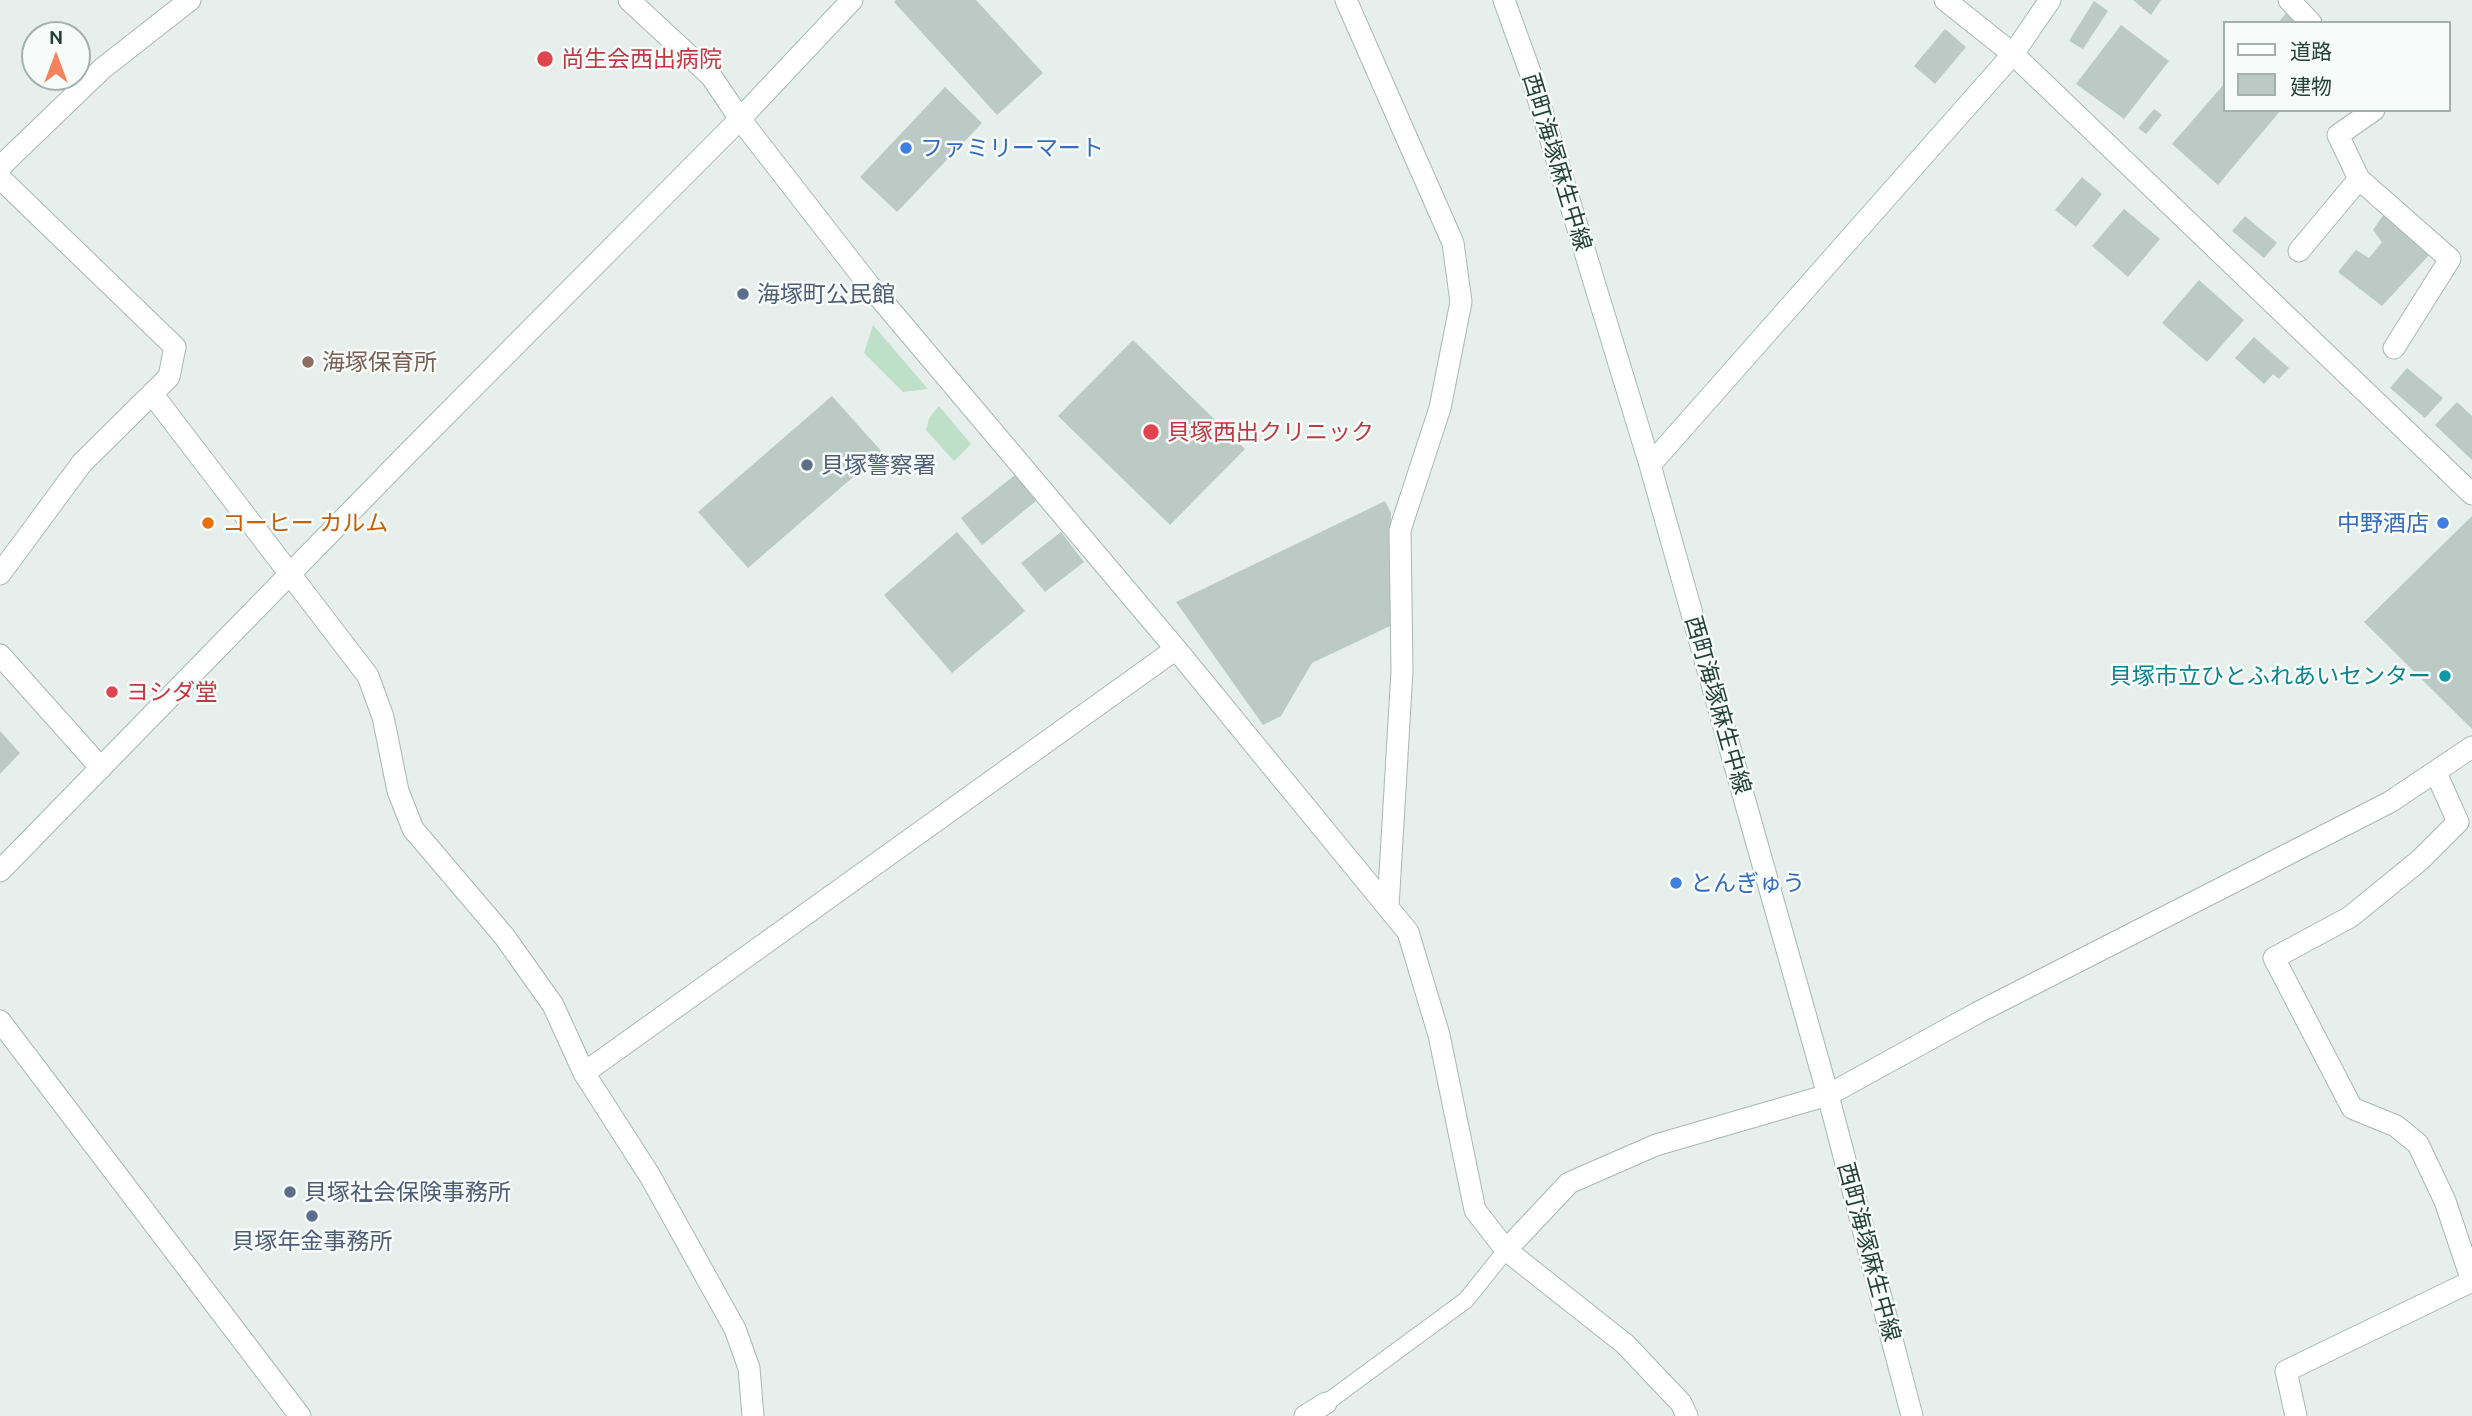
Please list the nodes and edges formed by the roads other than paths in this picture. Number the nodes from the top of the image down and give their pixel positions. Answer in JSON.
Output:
{"nodes":[{"id":1,"x":190,"y":0,"type":"edge"},
{"id":2,"x":629,"y":0,"type":"edge"},
{"id":3,"x":852,"y":0,"type":"edge"},
{"id":4,"x":1346,"y":0,"type":"edge"},
{"id":5,"x":1504,"y":0,"type":"edge"},
{"id":6,"x":1945,"y":0,"type":"edge"},
{"id":7,"x":2050,"y":0,"type":"edge"},
{"id":8,"x":2289,"y":0,"type":"edge"},
{"id":9,"x":2309,"y":21,"type":"edge"},
{"id":10,"x":2013,"y":54,"type":"junction"},
{"id":11,"x":2371,"y":112,"type":"edge"},
{"id":12,"x":740,"y":119,"type":"junction"},
{"id":13,"x":0,"y":167,"type":"edge"},
{"id":14,"x":0,"y":178,"type":"edge"},
{"id":15,"x":2359,"y":179,"type":"junction"},
{"id":16,"x":2299,"y":251,"type":"dead end"},
{"id":17,"x":2394,"y":348,"type":"dead end"},
{"id":18,"x":153,"y":395,"type":"junction"},
{"id":19,"x":1650,"y":465,"type":"junction"},
{"id":20,"x":2472,"y":494,"type":"edge"},
{"id":21,"x":291,"y":573,"type":"junction"},
{"id":22,"x":0,"y":574,"type":"edge"},
{"id":23,"x":1176,"y":649,"type":"junction"},
{"id":24,"x":0,"y":655,"type":"edge"},
{"id":25,"x":2472,"y":747,"type":"edge"},
{"id":26,"x":101,"y":768,"type":"junction"},
{"id":27,"x":2436,"y":773,"type":"junction"},
{"id":28,"x":0,"y":871,"type":"edge"},
{"id":29,"x":1388,"y":907,"type":"junction"},
{"id":30,"x":0,"y":1020,"type":"edge"},
{"id":31,"x":584,"y":1073,"type":"junction"},
{"id":32,"x":1828,"y":1095,"type":"junction"},
{"id":33,"x":1507,"y":1250,"type":"junction"},
{"id":34,"x":2472,"y":1281,"type":"edge"},
{"id":35,"x":1326,"y":1403,"type":"joint"},
{"id":36,"x":300,"y":1416,"type":"edge"},
{"id":37,"x":753,"y":1416,"type":"edge"},
{"id":38,"x":1306,"y":1416,"type":"edge"},
{"id":39,"x":1686,"y":1416,"type":"edge"},
{"id":40,"x":1912,"y":1416,"type":"edge"},
{"id":41,"x":2295,"y":1416,"type":"edge"}],
"edges":[{"from":1,"to":13,"type":"street"},
{"from":2,"to":12,"type":"street"},
{"from":3,"to":12,"type":"street"},
{"from":4,"to":29,"type":"street"},
{"from":5,"to":19,"type":"street","name":"西町海塚麻生中線"},
{"from":6,"to":10,"type":"street"},
{"from":7,"to":10,"type":"street"},
{"from":8,"to":9,"type":"street"},
{"from":10,"to":19,"type":"street"},
{"from":10,"to":20,"type":"street"},
{"from":11,"to":15,"type":"street"},
{"from":12,"to":21,"type":"street"},
{"from":12,"to":23,"type":"street"},
{"from":14,"to":18,"type":"street"},
{"from":15,"to":16,"type":"street"},
{"from":15,"to":17,"type":"street"},
{"from":18,"to":21,"type":"street"},
{"from":18,"to":22,"type":"street"},
{"from":19,"to":32,"type":"street","name":"西町海塚麻生中線"},
{"from":21,"to":26,"type":"street"},
{"from":21,"to":31,"type":"street"},
{"from":23,"to":29,"type":"street"},
{"from":23,"to":31,"type":"street"},
{"from":24,"to":26,"type":"street"},
{"from":25,"to":27,"type":"street"},
{"from":26,"to":28,"type":"street"},
{"from":27,"to":32,"type":"street"},
{"from":27,"to":34,"type":"street"},
{"from":29,"to":33,"type":"street"},
{"from":30,"to":36,"type":"street"},
{"from":31,"to":37,"type":"street"},
{"from":32,"to":33,"type":"street"},
{"from":32,"to":40,"type":"street","name":"西町海塚麻生中線"},
{"from":33,"to":35,"type":"lane"},
{"from":33,"to":39,"type":"street"},
{"from":34,"to":41,"type":"street"},
{"from":35,"to":38,"type":"street"}]}
